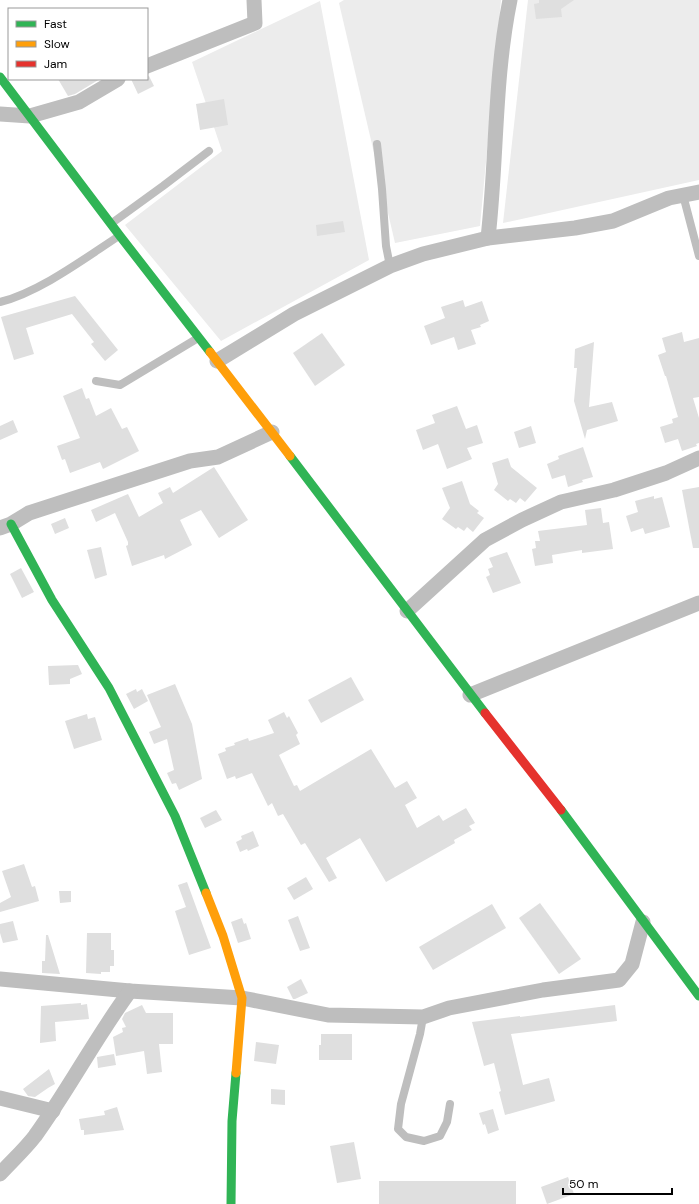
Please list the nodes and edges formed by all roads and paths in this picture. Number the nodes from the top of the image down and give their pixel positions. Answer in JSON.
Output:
{"nodes":[{"id":1,"x":254,"y":0,"type":"edge"},
{"id":2,"x":510,"y":0,"type":"edge"},
{"id":3,"x":148,"y":66,"type":"edge"},
{"id":4,"x":0,"y":77,"type":"edge"},
{"id":5,"x":116,"y":80,"type":"edge"},
{"id":6,"x":0,"y":114,"type":"edge"},
{"id":7,"x":30,"y":116,"type":"junction"},
{"id":8,"x":377,"y":144,"type":"dead end"},
{"id":9,"x":209,"y":151,"type":"dead end"},
{"id":10,"x":699,"y":192,"type":"edge"},
{"id":11,"x":683,"y":195,"type":"junction"},
{"id":12,"x":111,"y":224,"type":"junction"},
{"id":13,"x":120,"y":236,"type":"junction"},
{"id":14,"x":488,"y":238,"type":"junction"},
{"id":15,"x":699,"y":256,"type":"edge"},
{"id":16,"x":390,"y":266,"type":"junction"},
{"id":17,"x":0,"y":302,"type":"edge"},
{"id":18,"x":198,"y":337,"type":"junction"},
{"id":19,"x":217,"y":361,"type":"junction"},
{"id":20,"x":96,"y":382,"type":"dead end"},
{"id":21,"x":272,"y":432,"type":"junction"},
{"id":22,"x":699,"y":458,"type":"edge"},
{"id":23,"x":5,"y":526,"type":"edge"},
{"id":24,"x":699,"y":603,"type":"edge"},
{"id":25,"x":406,"y":611,"type":"junction"},
{"id":26,"x":470,"y":695,"type":"junction"},
{"id":27,"x":643,"y":922,"type":"junction"},
{"id":28,"x":0,"y":980,"type":"edge"},
{"id":29,"x":130,"y":991,"type":"junction"},
{"id":30,"x":699,"y":996,"type":"edge"},
{"id":31,"x":242,"y":998,"type":"junction"},
{"id":32,"x":423,"y":1017,"type":"junction"},
{"id":33,"x":0,"y":1098,"type":"edge"},
{"id":34,"x":450,"y":1104,"type":"dead end"},
{"id":35,"x":52,"y":1111,"type":"junction"},
{"id":36,"x":0,"y":1174,"type":"edge"},
{"id":37,"x":231,"y":1204,"type":"edge"}],
"edges":[{"from":1,"to":3,"type":"street"},
{"from":2,"to":14,"type":"street"},
{"from":4,"to":7,"type":"main road"},
{"from":5,"to":7,"type":"street"},
{"from":6,"to":7,"type":"street"},
{"from":7,"to":12,"type":"main road"},
{"from":8,"to":16,"type":"lane"},
{"from":9,"to":12,"type":"lane"},
{"from":10,"to":11,"type":"street"},
{"from":11,"to":14,"type":"street"},
{"from":11,"to":15,"type":"lane"},
{"from":12,"to":13,"type":"main road"},
{"from":13,"to":17,"type":"lane"},
{"from":13,"to":18,"type":"main road"},
{"from":14,"to":16,"type":"street"},
{"from":16,"to":19,"type":"street"},
{"from":18,"to":19,"type":"main road"},
{"from":18,"to":20,"type":"lane"},
{"from":19,"to":21,"type":"main road"},
{"from":21,"to":23,"type":"street"},
{"from":21,"to":25,"type":"main road"},
{"from":22,"to":25,"type":"street"},
{"from":23,"to":31,"type":"main road"},
{"from":24,"to":26,"type":"street"},
{"from":25,"to":26,"type":"main road"},
{"from":26,"to":27,"type":"main road"},
{"from":27,"to":30,"type":"main road"},
{"from":27,"to":32,"type":"street"},
{"from":28,"to":29,"type":"street"},
{"from":29,"to":31,"type":"street"},
{"from":29,"to":35,"type":"street"},
{"from":31,"to":32,"type":"street"},
{"from":31,"to":37,"type":"main road"},
{"from":32,"to":34,"type":"lane"},
{"from":33,"to":35,"type":"street"},
{"from":35,"to":36,"type":"street"}]}
